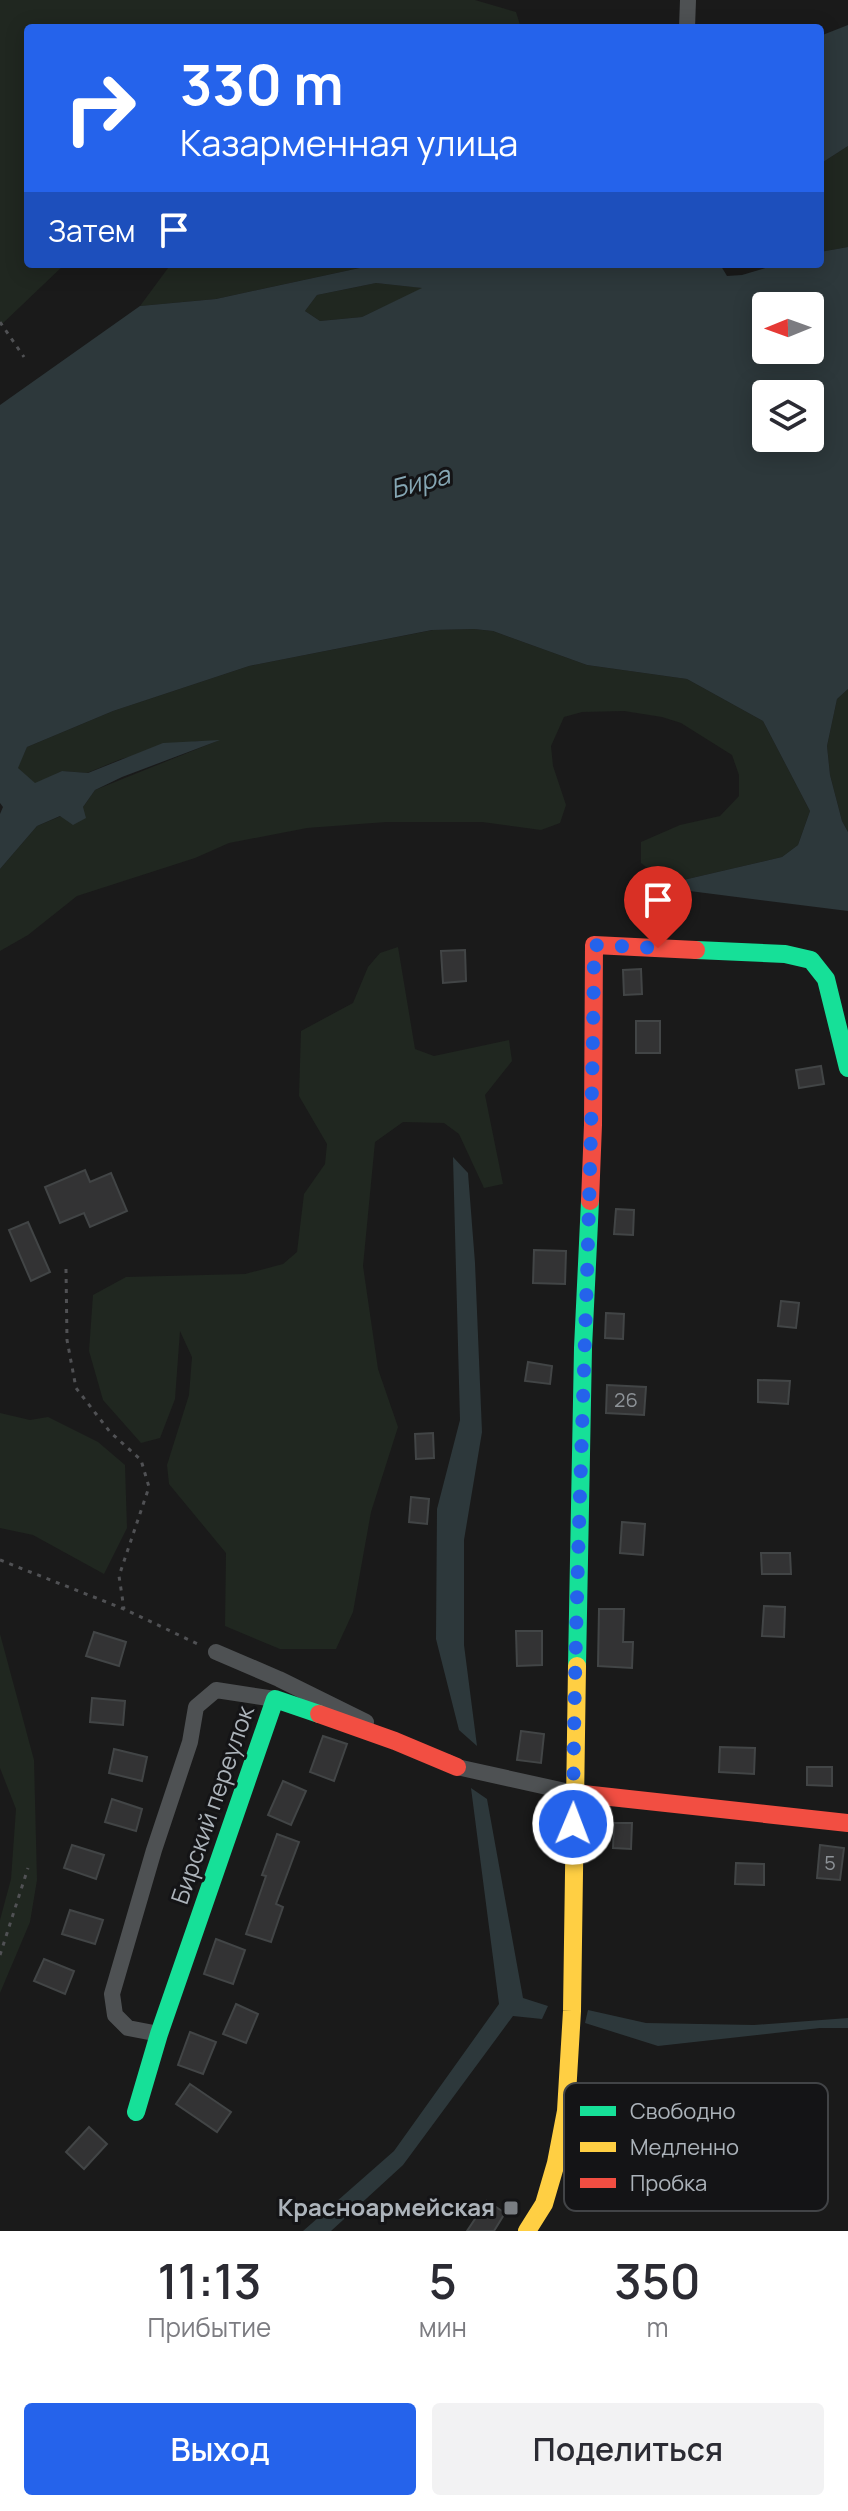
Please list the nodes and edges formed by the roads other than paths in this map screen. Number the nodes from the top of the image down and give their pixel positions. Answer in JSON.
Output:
{"nodes":[{"id":1,"x":688,"y":0,"type":"edge"},
{"id":2,"x":687,"y":24,"type":"edge"},
{"id":3,"x":848,"y":1068,"type":"edge"},
{"id":4,"x":216,"y":1652,"type":"road end"},
{"id":5,"x":275,"y":1699,"type":"junction"},
{"id":6,"x":457,"y":1767,"type":"junction"},
{"id":7,"x":574,"y":1793,"type":"junction"},
{"id":8,"x":848,"y":1823,"type":"edge"},
{"id":9,"x":159,"y":2034,"type":"junction"},
{"id":10,"x":568,"y":2083,"type":"edge"},
{"id":11,"x":136,"y":2112,"type":"dead end"},
{"id":12,"x":564,"y":2121,"type":"edge"},
{"id":13,"x":527,"y":2231,"type":"edge"}],
"edges":[{"from":1,"to":2,"type":"street"},
{"from":3,"to":7,"type":"street"},
{"from":4,"to":6,"type":"street"},
{"from":5,"to":6,"type":"street","name":"Бирский переулок"},
{"from":5,"to":9,"type":"street","name":"Бирский переулок"},
{"from":5,"to":9,"type":"street"},
{"from":6,"to":7,"type":"street"},
{"from":7,"to":8,"type":"street"},
{"from":7,"to":10,"type":"street"},
{"from":9,"to":11,"type":"street","name":"Бирский переулок"},
{"from":12,"to":13,"type":"street"}]}
